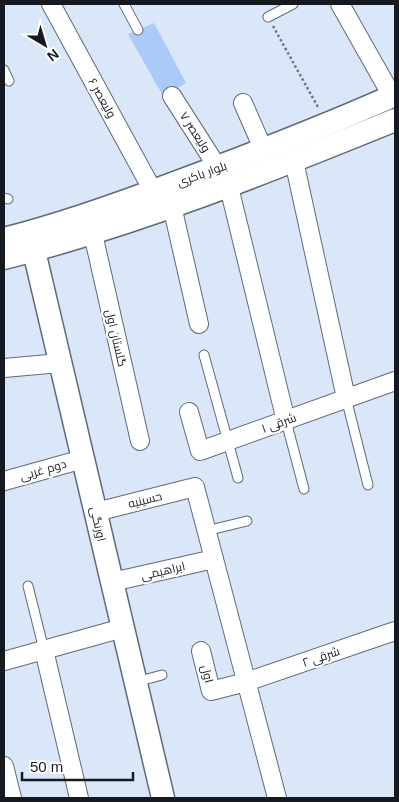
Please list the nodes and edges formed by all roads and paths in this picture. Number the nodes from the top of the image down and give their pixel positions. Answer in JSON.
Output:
{"nodes":[{"id":1,"x":51,"y":4,"type":"edge"},
{"id":2,"x":124,"y":4,"type":"edge"},
{"id":3,"x":293,"y":4,"type":"edge"},
{"id":4,"x":340,"y":4,"type":"edge"},
{"id":5,"x":268,"y":17,"type":"joint"},
{"id":6,"x":138,"y":30,"type":"dead end"},
{"id":7,"x":4,"y":70,"type":"edge"},
{"id":8,"x":9,"y":81,"type":"dead end"},
{"id":9,"x":394,"y":95,"type":"edge"},
{"id":10,"x":172,"y":96,"type":"dead end"},
{"id":11,"x":243,"y":103,"type":"dead end"},
{"id":12,"x":395,"y":120,"type":"edge"},
{"id":13,"x":327,"y":124,"type":"junction"},
{"id":14,"x":264,"y":151,"type":"junction"},
{"id":15,"x":294,"y":161,"type":"junction"},
{"id":16,"x":218,"y":168,"type":"junction"},
{"id":17,"x":196,"y":187,"type":"junction"},
{"id":18,"x":229,"y":187,"type":"junction"},
{"id":19,"x":153,"y":191,"type":"junction"},
{"id":20,"x":172,"y":206,"type":"junction"},
{"id":21,"x":93,"y":234,"type":"junction"},
{"id":22,"x":4,"y":240,"type":"edge"},
{"id":23,"x":34,"y":250,"type":"junction"},
{"id":24,"x":4,"y":258,"type":"edge"},
{"id":25,"x":199,"y":324,"type":"dead end"},
{"id":26,"x":204,"y":355,"type":"dead end"},
{"id":27,"x":60,"y":363,"type":"junction"},
{"id":28,"x":4,"y":368,"type":"edge"},
{"id":29,"x":395,"y":381,"type":"edge"},
{"id":30,"x":346,"y":398,"type":"junction"},
{"id":31,"x":189,"y":412,"type":"dead end"},
{"id":32,"x":286,"y":421,"type":"junction"},
{"id":33,"x":140,"y":441,"type":"dead end"},
{"id":34,"x":228,"y":442,"type":"junction"},
{"id":35,"x":83,"y":458,"type":"junction"},
{"id":36,"x":238,"y":478,"type":"dead end"},
{"id":37,"x":4,"y":480,"type":"edge"},
{"id":38,"x":368,"y":485,"type":"dead end"},
{"id":39,"x":304,"y":488,"type":"dead end"},
{"id":40,"x":96,"y":512,"type":"junction"},
{"id":41,"x":247,"y":521,"type":"dead end"},
{"id":42,"x":206,"y":530,"type":"junction"},
{"id":43,"x":214,"y":560,"type":"junction"},
{"id":44,"x":112,"y":582,"type":"junction"},
{"id":45,"x":28,"y":586,"type":"dead end"},
{"id":46,"x":123,"y":628,"type":"junction"},
{"id":47,"x":395,"y":631,"type":"edge"},
{"id":48,"x":44,"y":650,"type":"junction"},
{"id":49,"x":201,"y":651,"type":"dead end"},
{"id":50,"x":4,"y":661,"type":"edge"},
{"id":51,"x":162,"y":676,"type":"dead end"},
{"id":52,"x":136,"y":682,"type":"junction"},
{"id":53,"x":246,"y":682,"type":"junction"},
{"id":54,"x":4,"y":766,"type":"edge"},
{"id":55,"x":12,"y":798,"type":"edge"},
{"id":56,"x":79,"y":798,"type":"edge"},
{"id":57,"x":163,"y":798,"type":"edge"},
{"id":58,"x":277,"y":798,"type":"edge"}],
"edges":[{"from":1,"to":19,"type":"street","name":"ولیعصر ۶"},
{"from":2,"to":6,"type":"lane"},
{"from":3,"to":5,"type":"lane"},
{"from":4,"to":9,"type":"street"},
{"from":5,"to":13,"type":"path"},
{"from":7,"to":8,"type":"lane"},
{"from":9,"to":13,"type":"street","name":"بلوار باکری"},
{"from":10,"to":16,"type":"street","name":"ولیعصر ۷"},
{"from":11,"to":14,"type":"street"},
{"from":12,"to":15,"type":"street","name":"بلوار باکری"},
{"from":13,"to":14,"type":"street","name":"بلوار باکری"},
{"from":14,"to":16,"type":"street","name":"بلوار باکری"},
{"from":15,"to":18,"type":"street","name":"بلوار باکری"},
{"from":15,"to":30,"type":"street"},
{"from":16,"to":17,"type":"street","name":"بلوار باکری"},
{"from":17,"to":18,"type":"street","name":"بلوار باکری"},
{"from":17,"to":19,"type":"street","name":"بلوار باکری"},
{"from":17,"to":20,"type":"street","name":"بلوار باکری"},
{"from":18,"to":32,"type":"street"},
{"from":19,"to":22,"type":"street","name":"بلوار باکری"},
{"from":20,"to":21,"type":"street","name":"بلوار باکری"},
{"from":20,"to":25,"type":"street"},
{"from":21,"to":23,"type":"street","name":"بلوار باکری"},
{"from":21,"to":33,"type":"street","name":"گلستان اول"},
{"from":23,"to":24,"type":"street","name":"بلوار باکری"},
{"from":23,"to":27,"type":"street","name":"اورنگی"},
{"from":26,"to":34,"type":"lane"},
{"from":27,"to":28,"type":"street"},
{"from":27,"to":35,"type":"street","name":"اورنگی"},
{"from":29,"to":30,"type":"street","name":"۱ شرقی"},
{"from":30,"to":32,"type":"street","name":"۱ شرقی"},
{"from":30,"to":38,"type":"lane"},
{"from":31,"to":34,"type":"street","name":"۱ شرقی"},
{"from":32,"to":34,"type":"street","name":"۱ شرقی"},
{"from":32,"to":39,"type":"lane"},
{"from":34,"to":36,"type":"lane"},
{"from":35,"to":37,"type":"street","name":"دوم غربی"},
{"from":35,"to":40,"type":"street","name":"اورنگی"},
{"from":40,"to":42,"type":"street","name":"حسینیه"},
{"from":40,"to":44,"type":"street","name":"اورنگی"},
{"from":41,"to":42,"type":"lane"},
{"from":42,"to":43,"type":"street"},
{"from":43,"to":44,"type":"street","name":"ابراهیمی"},
{"from":43,"to":53,"type":"street"},
{"from":44,"to":46,"type":"street","name":"اورنگی"},
{"from":45,"to":48,"type":"lane"},
{"from":46,"to":48,"type":"street"},
{"from":46,"to":52,"type":"street","name":"اورنگی"},
{"from":47,"to":53,"type":"street","name":"۲ شرقی"},
{"from":48,"to":50,"type":"street"},
{"from":48,"to":56,"type":"street"},
{"from":49,"to":53,"type":"street","name":"اول"},
{"from":51,"to":52,"type":"lane"},
{"from":52,"to":57,"type":"street","name":"اورنگی"},
{"from":53,"to":58,"type":"street"},
{"from":54,"to":55,"type":"street"}]}
